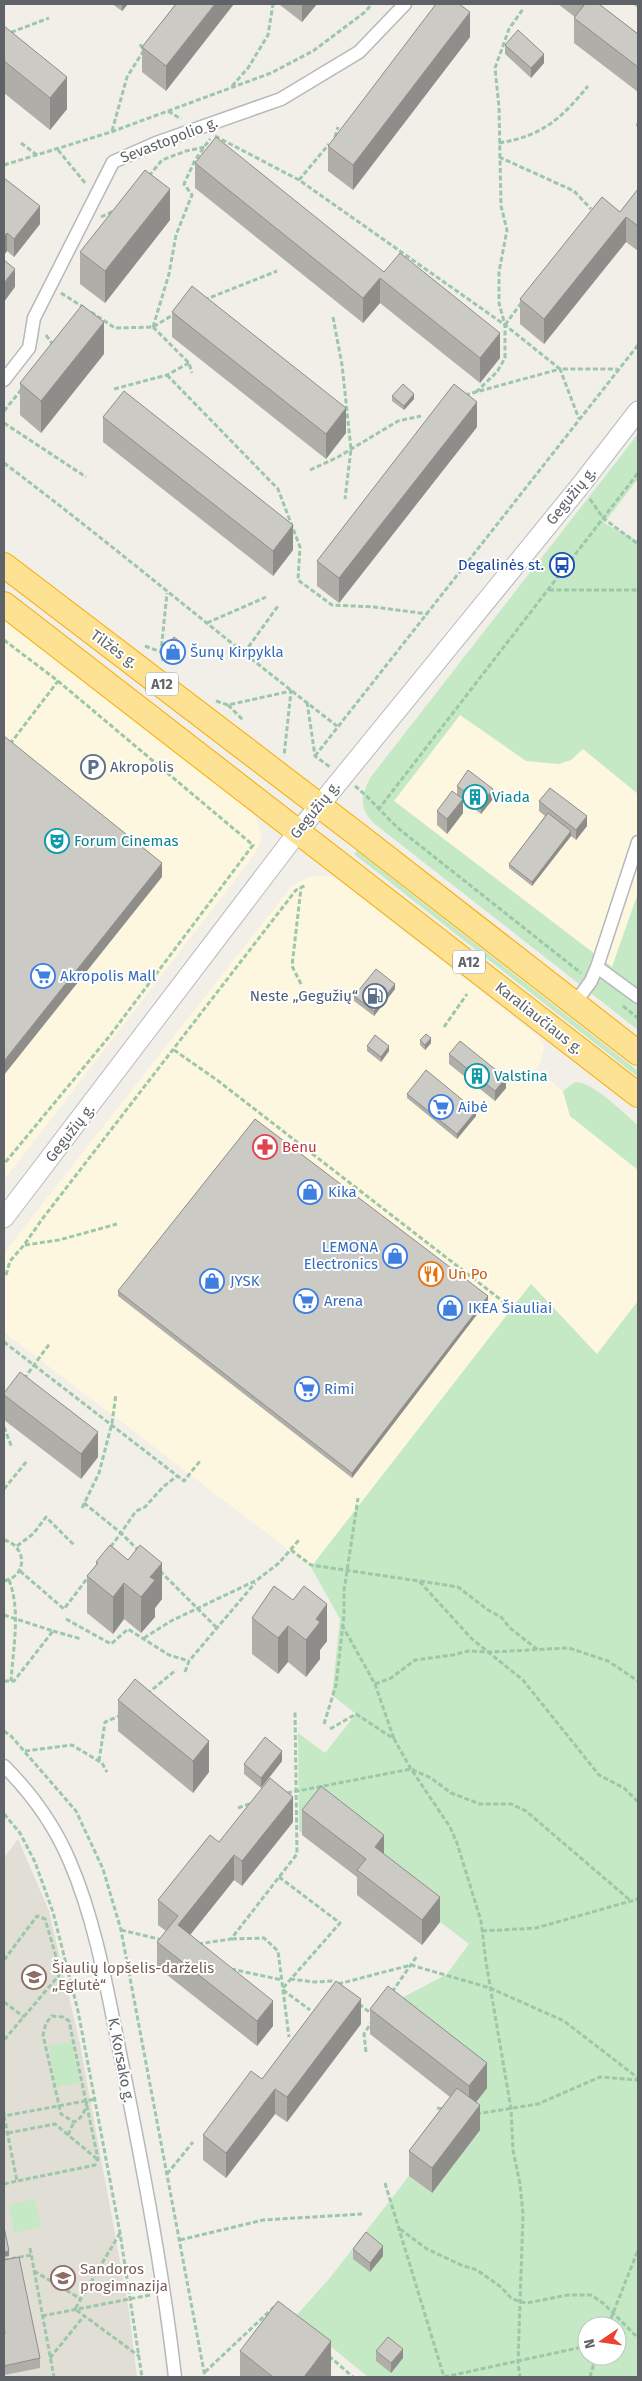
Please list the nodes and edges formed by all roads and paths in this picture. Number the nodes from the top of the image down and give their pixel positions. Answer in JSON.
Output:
{"nodes":[{"id":1,"x":273,"y":4,"type":"edge"},
{"id":2,"x":372,"y":4,"type":"edge"},
{"id":3,"x":405,"y":4,"type":"edge"},
{"id":4,"x":523,"y":9,"type":"dead end"},
{"id":5,"x":49,"y":18,"type":"dead end"},
{"id":6,"x":4,"y":35,"type":"edge"},
{"id":7,"x":139,"y":43,"type":"dead end"},
{"id":8,"x":588,"y":86,"type":"dead end"},
{"id":9,"x":232,"y":87,"type":"junction"},
{"id":10,"x":338,"y":127,"type":"dead end"},
{"id":11,"x":197,"y":129,"type":"junction"},
{"id":12,"x":111,"y":132,"type":"junction"},
{"id":13,"x":213,"y":135,"type":"junction"},
{"id":14,"x":21,"y":143,"type":"dead end"},
{"id":15,"x":499,"y":143,"type":"junction"},
{"id":16,"x":205,"y":147,"type":"junction"},
{"id":17,"x":58,"y":150,"type":"junction"},
{"id":18,"x":38,"y":156,"type":"junction"},
{"id":19,"x":499,"y":157,"type":"junction"},
{"id":20,"x":4,"y":166,"type":"edge"},
{"id":21,"x":299,"y":180,"type":"junction"},
{"id":22,"x":144,"y":183,"type":"edge"},
{"id":23,"x":96,"y":196,"type":"junction"},
{"id":24,"x":119,"y":209,"type":"edge"},
{"id":25,"x":591,"y":209,"type":"edge"},
{"id":26,"x":80,"y":227,"type":"junction"},
{"id":27,"x":278,"y":271,"type":"dead end"},
{"id":28,"x":50,"y":286,"type":"junction"},
{"id":29,"x":527,"y":296,"type":"edge"},
{"id":30,"x":198,"y":302,"type":"edge"},
{"id":31,"x":182,"y":310,"type":"edge"},
{"id":32,"x":334,"y":316,"type":"dead end"},
{"id":33,"x":504,"y":325,"type":"junction"},
{"id":34,"x":153,"y":327,"type":"junction"},
{"id":35,"x":638,"y":345,"type":"edge"},
{"id":36,"x":188,"y":363,"type":"junction"},
{"id":37,"x":560,"y":369,"type":"junction"},
{"id":38,"x":617,"y":369,"type":"junction"},
{"id":39,"x":192,"y":373,"type":"dead end"},
{"id":40,"x":166,"y":375,"type":"junction"},
{"id":41,"x":4,"y":380,"type":"edge"},
{"id":42,"x":114,"y":389,"type":"dead end"},
{"id":43,"x":476,"y":392,"type":"junction"},
{"id":44,"x":464,"y":395,"type":"edge"},
{"id":45,"x":638,"y":411,"type":"edge"},
{"id":46,"x":421,"y":416,"type":"dead end"},
{"id":47,"x":579,"y":419,"type":"junction"},
{"id":48,"x":4,"y":423,"type":"edge"},
{"id":49,"x":352,"y":450,"type":"junction"},
{"id":50,"x":4,"y":463,"type":"edge"},
{"id":51,"x":310,"y":470,"type":"dead end"},
{"id":52,"x":638,"y":473,"type":"edge"},
{"id":53,"x":86,"y":477,"type":"dead end"},
{"id":54,"x":580,"y":486,"type":"junction"},
{"id":55,"x":345,"y":499,"type":"dead end"},
{"id":56,"x":604,"y":518,"type":"junction"},
{"id":57,"x":638,"y":544,"type":"edge"},
{"id":58,"x":4,"y":565,"type":"edge"},
{"id":59,"x":548,"y":590,"type":"junction"},
{"id":60,"x":638,"y":590,"type":"edge"},
{"id":61,"x":168,"y":592,"type":"junction"},
{"id":62,"x":266,"y":597,"type":"dead end"},
{"id":63,"x":4,"y":604,"type":"edge"},
{"id":64,"x":278,"y":606,"type":"dead end"},
{"id":65,"x":428,"y":614,"type":"junction"},
{"id":66,"x":207,"y":623,"type":"junction"},
{"id":67,"x":4,"y":640,"type":"edge"},
{"id":68,"x":244,"y":653,"type":"junction"},
{"id":69,"x":165,"y":667,"type":"dead end"},
{"id":70,"x":58,"y":681,"type":"junction"},
{"id":71,"x":291,"y":691,"type":"junction"},
{"id":72,"x":209,"y":698,"type":"dead end"},
{"id":73,"x":307,"y":702,"type":"junction"},
{"id":74,"x":337,"y":726,"type":"junction"},
{"id":75,"x":5,"y":750,"type":"edge"},
{"id":76,"x":284,"y":762,"type":"dead end"},
{"id":77,"x":342,"y":777,"type":"junction"},
{"id":78,"x":319,"y":806,"type":"junction"},
{"id":79,"x":378,"y":810,"type":"junction"},
{"id":80,"x":297,"y":833,"type":"junction"},
{"id":81,"x":638,"y":842,"type":"edge"},
{"id":82,"x":306,"y":885,"type":"dead end"},
{"id":83,"x":301,"y":887,"type":"junction"},
{"id":84,"x":597,"y":967,"type":"junction"},
{"id":85,"x":591,"y":981,"type":"junction"},
{"id":86,"x":301,"y":984,"type":"dead end"},
{"id":87,"x":467,"y":994,"type":"dead end"},
{"id":88,"x":638,"y":998,"type":"edge"},
{"id":89,"x":615,"y":1000,"type":"dead end"},
{"id":90,"x":575,"y":1003,"type":"junction"},
{"id":91,"x":638,"y":1018,"type":"edge"},
{"id":92,"x":444,"y":1028,"type":"dead end"},
{"id":93,"x":174,"y":1050,"type":"junction"},
{"id":94,"x":638,"y":1053,"type":"edge"},
{"id":95,"x":638,"y":1095,"type":"edge"},
{"id":96,"x":4,"y":1164,"type":"edge"},
{"id":97,"x":4,"y":1218,"type":"edge"},
{"id":98,"x":116,"y":1224,"type":"dead end"},
{"id":99,"x":24,"y":1245,"type":"junction"},
{"id":100,"x":6,"y":1275,"type":"dead end"},
{"id":101,"x":506,"y":1303,"type":"dead end"},
{"id":102,"x":4,"y":1342,"type":"edge"},
{"id":103,"x":50,"y":1343,"type":"dead end"},
{"id":104,"x":35,"y":1364,"type":"junction"},
{"id":105,"x":19,"y":1386,"type":"edge"},
{"id":106,"x":116,"y":1394,"type":"dead end"},
{"id":107,"x":112,"y":1423,"type":"junction"},
{"id":108,"x":4,"y":1427,"type":"edge"},
{"id":109,"x":12,"y":1448,"type":"dead end"},
{"id":110,"x":27,"y":1461,"type":"dead end"},
{"id":111,"x":200,"y":1461,"type":"dead end"},
{"id":112,"x":177,"y":1476,"type":"junction"},
{"id":113,"x":4,"y":1489,"type":"edge"},
{"id":114,"x":358,"y":1498,"type":"dead end"},
{"id":115,"x":84,"y":1503,"type":"junction"},
{"id":116,"x":82,"y":1508,"type":"dead end"},
{"id":117,"x":121,"y":1533,"type":"junction"},
{"id":118,"x":4,"y":1540,"type":"edge"},
{"id":119,"x":299,"y":1540,"type":"dead end"},
{"id":120,"x":17,"y":1546,"type":"junction"},
{"id":121,"x":75,"y":1546,"type":"dead end"},
{"id":122,"x":291,"y":1550,"type":"junction"},
{"id":123,"x":142,"y":1554,"type":"edge"},
{"id":124,"x":104,"y":1556,"type":"edge"},
{"id":125,"x":156,"y":1568,"type":"edge"},
{"id":126,"x":348,"y":1569,"type":"junction"},
{"id":127,"x":20,"y":1571,"type":"junction"},
{"id":128,"x":92,"y":1571,"type":"edge"},
{"id":129,"x":9,"y":1580,"type":"junction"},
{"id":130,"x":257,"y":1580,"type":"junction"},
{"id":131,"x":4,"y":1581,"type":"edge"},
{"id":132,"x":419,"y":1581,"type":"junction"},
{"id":133,"x":198,"y":1610,"type":"junction"},
{"id":134,"x":4,"y":1615,"type":"edge"},
{"id":135,"x":14,"y":1619,"type":"junction"},
{"id":136,"x":66,"y":1619,"type":"dead end"},
{"id":137,"x":342,"y":1624,"type":"junction"},
{"id":138,"x":217,"y":1628,"type":"junction"},
{"id":139,"x":53,"y":1631,"type":"junction"},
{"id":140,"x":144,"y":1638,"type":"junction"},
{"id":141,"x":81,"y":1639,"type":"dead end"},
{"id":142,"x":538,"y":1650,"type":"junction"},
{"id":143,"x":490,"y":1652,"type":"junction"},
{"id":144,"x":189,"y":1661,"type":"junction"},
{"id":145,"x":176,"y":1670,"type":"dead end"},
{"id":146,"x":185,"y":1672,"type":"dead end"},
{"id":147,"x":4,"y":1681,"type":"edge"},
{"id":148,"x":11,"y":1681,"type":"junction"},
{"id":149,"x":638,"y":1681,"type":"edge"},
{"id":150,"x":376,"y":1684,"type":"junction"},
{"id":151,"x":142,"y":1699,"type":"edge"},
{"id":152,"x":128,"y":1710,"type":"edge"},
{"id":153,"x":295,"y":1711,"type":"dead end"},
{"id":154,"x":324,"y":1724,"type":"dead end"},
{"id":155,"x":330,"y":1728,"type":"dead end"},
{"id":156,"x":394,"y":1739,"type":"junction"},
{"id":157,"x":24,"y":1751,"type":"dead end"},
{"id":158,"x":99,"y":1761,"type":"junction"},
{"id":159,"x":4,"y":1766,"type":"edge"},
{"id":160,"x":411,"y":1769,"type":"junction"},
{"id":161,"x":107,"y":1772,"type":"dead end"},
{"id":162,"x":298,"y":1792,"type":"junction"},
{"id":163,"x":282,"y":1794,"type":"edge"},
{"id":164,"x":260,"y":1800,"type":"edge"},
{"id":165,"x":638,"y":1802,"type":"edge"},
{"id":166,"x":238,"y":1808,"type":"dead end"},
{"id":167,"x":4,"y":1815,"type":"edge"},
{"id":168,"x":279,"y":1877,"type":"junction"},
{"id":169,"x":638,"y":1899,"type":"edge"},
{"id":170,"x":630,"y":1901,"type":"junction"},
{"id":171,"x":121,"y":1930,"type":"dead end"},
{"id":172,"x":482,"y":1932,"type":"junction"},
{"id":173,"x":231,"y":1939,"type":"junction"},
{"id":174,"x":167,"y":1941,"type":"edge"},
{"id":175,"x":195,"y":1945,"type":"edge"},
{"id":176,"x":417,"y":1956,"type":"dead end"},
{"id":177,"x":4,"y":1960,"type":"edge"},
{"id":178,"x":411,"y":1965,"type":"junction"},
{"id":179,"x":228,"y":1968,"type":"edge"},
{"id":180,"x":290,"y":1979,"type":"junction"},
{"id":181,"x":282,"y":1980,"type":"junction"},
{"id":182,"x":336,"y":1985,"type":"junction"},
{"id":183,"x":490,"y":1988,"type":"junction"},
{"id":184,"x":283,"y":1989,"type":"junction"},
{"id":185,"x":343,"y":1990,"type":"edge"},
{"id":186,"x":390,"y":1995,"type":"edge"},
{"id":187,"x":356,"y":2001,"type":"edge"},
{"id":188,"x":4,"y":2002,"type":"edge"},
{"id":189,"x":310,"y":2010,"type":"dead end"},
{"id":190,"x":24,"y":2017,"type":"junction"},
{"id":191,"x":289,"y":2037,"type":"dead end"},
{"id":192,"x":4,"y":2040,"type":"edge"},
{"id":193,"x":366,"y":2052,"type":"dead end"},
{"id":194,"x":638,"y":2079,"type":"edge"},
{"id":195,"x":96,"y":2099,"type":"junction"},
{"id":196,"x":87,"y":2100,"type":"junction"},
{"id":197,"x":58,"y":2106,"type":"junction"},
{"id":198,"x":437,"y":2108,"type":"dead end"},
{"id":199,"x":446,"y":2109,"type":"edge"},
{"id":200,"x":510,"y":2109,"type":"junction"},
{"id":201,"x":4,"y":2115,"type":"edge"},
{"id":202,"x":472,"y":2115,"type":"edge"},
{"id":203,"x":74,"y":2122,"type":"junction"},
{"id":204,"x":8,"y":2133,"type":"junction"},
{"id":205,"x":68,"y":2135,"type":"junction"},
{"id":206,"x":193,"y":2142,"type":"dead end"},
{"id":207,"x":98,"y":2159,"type":"junction"},
{"id":208,"x":167,"y":2174,"type":"dead end"},
{"id":209,"x":18,"y":2181,"type":"junction"},
{"id":210,"x":384,"y":2183,"type":"dead end"},
{"id":211,"x":4,"y":2184,"type":"edge"},
{"id":212,"x":362,"y":2214,"type":"dead end"},
{"id":213,"x":400,"y":2229,"type":"junction"},
{"id":214,"x":120,"y":2233,"type":"junction"},
{"id":215,"x":180,"y":2240,"type":"dead end"},
{"id":216,"x":30,"y":2248,"type":"dead end"},
{"id":217,"x":638,"y":2250,"type":"edge"},
{"id":218,"x":31,"y":2255,"type":"junction"},
{"id":219,"x":4,"y":2260,"type":"edge"},
{"id":220,"x":34,"y":2271,"type":"junction"},
{"id":221,"x":189,"y":2288,"type":"dead end"},
{"id":222,"x":165,"y":2292,"type":"junction"},
{"id":223,"x":81,"y":2298,"type":"junction"},
{"id":224,"x":131,"y":2298,"type":"junction"},
{"id":225,"x":520,"y":2302,"type":"junction"},
{"id":226,"x":75,"y":2309,"type":"junction"},
{"id":227,"x":282,"y":2313,"type":"edge"},
{"id":228,"x":613,"y":2315,"type":"junction"},
{"id":229,"x":42,"y":2316,"type":"junction"},
{"id":230,"x":84,"y":2316,"type":"junction"},
{"id":231,"x":638,"y":2338,"type":"edge"},
{"id":232,"x":577,"y":2348,"type":"edge"},
{"id":233,"x":324,"y":2351,"type":"edge"},
{"id":234,"x":140,"y":2356,"type":"junction"},
{"id":235,"x":50,"y":2358,"type":"junction"},
{"id":236,"x":518,"y":2363,"type":"junction"},
{"id":237,"x":205,"y":2372,"type":"dead end"},
{"id":238,"x":54,"y":2377,"type":"edge"},
{"id":239,"x":142,"y":2377,"type":"edge"},
{"id":240,"x":176,"y":2377,"type":"edge"},
{"id":241,"x":353,"y":2377,"type":"edge"},
{"id":242,"x":444,"y":2377,"type":"edge"},
{"id":243,"x":520,"y":2377,"type":"edge"}],
"edges":[{"from":1,"to":9,"type":"path"},
{"from":2,"to":9,"type":"path"},
{"from":3,"to":11,"type":"street","name":"Sevastopolio g."},
{"from":4,"to":15,"type":"path"},
{"from":5,"to":6,"type":"path"},
{"from":7,"to":12,"type":"path"},
{"from":8,"to":15,"type":"path"},
{"from":9,"to":12,"type":"path"},
{"from":10,"to":21,"type":"path"},
{"from":11,"to":13,"type":"path"},
{"from":11,"to":23,"type":"street","name":"Sevastopolio g."},
{"from":12,"to":17,"type":"path"},
{"from":13,"to":16,"type":"path"},
{"from":13,"to":21,"type":"path"},
{"from":14,"to":18,"type":"path"},
{"from":15,"to":19,"type":"path"},
{"from":16,"to":22,"type":"path"},
{"from":16,"to":34,"type":"path"},
{"from":17,"to":18,"type":"path"},
{"from":17,"to":23,"type":"path"},
{"from":18,"to":20,"type":"path"},
{"from":19,"to":25,"type":"path"},
{"from":19,"to":33,"type":"path"},
{"from":21,"to":33,"type":"path"},
{"from":23,"to":26,"type":"street","name":"Sevastopolio g."},
{"from":24,"to":26,"type":"path"},
{"from":26,"to":28,"type":"street","name":"Sevastopolio g."},
{"from":27,"to":30,"type":"path"},
{"from":28,"to":34,"type":"path"},
{"from":28,"to":41,"type":"street","name":"Sevastopolio g."},
{"from":29,"to":33,"type":"path"},
{"from":31,"to":34,"type":"path"},
{"from":32,"to":49,"type":"path"},
{"from":33,"to":37,"type":"path"},
{"from":33,"to":43,"type":"path"},
{"from":34,"to":36,"type":"path"},
{"from":35,"to":38,"type":"path"},
{"from":36,"to":39,"type":"path"},
{"from":36,"to":40,"type":"path"},
{"from":37,"to":38,"type":"path"},
{"from":37,"to":43,"type":"path"},
{"from":37,"to":47,"type":"path"},
{"from":38,"to":47,"type":"path"},
{"from":40,"to":42,"type":"path"},
{"from":40,"to":65,"type":"path"},
{"from":43,"to":44,"type":"path"},
{"from":45,"to":54,"type":"main road","name":"Gegužių g."},
{"from":46,"to":49,"type":"path"},
{"from":47,"to":65,"type":"path"},
{"from":48,"to":53,"type":"path"},
{"from":49,"to":51,"type":"path"},
{"from":49,"to":55,"type":"path"},
{"from":50,"to":61,"type":"path"},
{"from":52,"to":56,"type":"path"},
{"from":54,"to":56,"type":"path"},
{"from":54,"to":77,"type":"main road","name":"Gegužių g."},
{"from":56,"to":57,"type":"path"},
{"from":56,"to":59,"type":"path"},
{"from":58,"to":78,"type":"highway","name":"Tilžės g.","number":"A12"},
{"from":59,"to":60,"type":"path"},
{"from":59,"to":79,"type":"path"},
{"from":61,"to":66,"type":"path"},
{"from":61,"to":69,"type":"path"},
{"from":62,"to":66,"type":"path"},
{"from":63,"to":80,"type":"highway","name":"Tilžės g.","number":"A12"},
{"from":64,"to":68,"type":"path"},
{"from":65,"to":74,"type":"path"},
{"from":66,"to":68,"type":"path"},
{"from":67,"to":70,"type":"path"},
{"from":68,"to":71,"type":"path"},
{"from":70,"to":75,"type":"path"},
{"from":70,"to":96,"type":"path"},
{"from":71,"to":72,"type":"path"},
{"from":71,"to":73,"type":"path"},
{"from":71,"to":76,"type":"path"},
{"from":73,"to":74,"type":"path"},
{"from":73,"to":74,"type":"path"},
{"from":77,"to":78,"type":"main road","name":"Gegužių g."},
{"from":77,"to":79,"type":"path"},
{"from":78,"to":80,"type":"main road","name":"Gegužių g."},
{"from":78,"to":90,"type":"highway","number":"A12"},
{"from":79,"to":85,"type":"path"},
{"from":80,"to":95,"type":"highway","name":"Karaliaučiaus g.","number":"A12"},
{"from":80,"to":97,"type":"main road","name":"Gegužių g."},
{"from":81,"to":84,"type":"street"},
{"from":82,"to":83,"type":"path"},
{"from":83,"to":86,"type":"path"},
{"from":83,"to":93,"type":"path"},
{"from":84,"to":85,"type":"street"},
{"from":84,"to":88,"type":"street"},
{"from":85,"to":90,"type":"street"},
{"from":87,"to":92,"type":"path"},
{"from":89,"to":91,"type":"path"},
{"from":90,"to":94,"type":"highway","number":"A12"},
{"from":93,"to":99,"type":"path"},
{"from":93,"to":101,"type":"path"},
{"from":98,"to":99,"type":"path"},
{"from":99,"to":100,"type":"path"},
{"from":102,"to":104,"type":"path"},
{"from":103,"to":104,"type":"path"},
{"from":104,"to":105,"type":"path"},
{"from":104,"to":107,"type":"path"},
{"from":106,"to":107,"type":"path"},
{"from":107,"to":112,"type":"path"},
{"from":107,"to":115,"type":"path"},
{"from":108,"to":109,"type":"path"},
{"from":110,"to":113,"type":"path"},
{"from":111,"to":112,"type":"path"},
{"from":112,"to":117,"type":"path"},
{"from":114,"to":126,"type":"path"},
{"from":115,"to":116,"type":"path"},
{"from":115,"to":117,"type":"path"},
{"from":117,"to":123,"type":"path"},
{"from":117,"to":124,"type":"path"},
{"from":118,"to":120,"type":"path"},
{"from":119,"to":122,"type":"path"},
{"from":120,"to":121,"type":"path"},
{"from":120,"to":127,"type":"path"},
{"from":122,"to":126,"type":"path"},
{"from":122,"to":130,"type":"path"},
{"from":125,"to":133,"type":"path"},
{"from":126,"to":132,"type":"path"},
{"from":126,"to":137,"type":"path"},
{"from":127,"to":128,"type":"path"},
{"from":127,"to":129,"type":"path"},
{"from":129,"to":131,"type":"path"},
{"from":129,"to":135,"type":"path"},
{"from":130,"to":133,"type":"path"},
{"from":130,"to":138,"type":"path"},
{"from":132,"to":142,"type":"path"},
{"from":132,"to":143,"type":"path"},
{"from":133,"to":138,"type":"path"},
{"from":133,"to":140,"type":"path"},
{"from":134,"to":135,"type":"path"},
{"from":135,"to":139,"type":"path"},
{"from":135,"to":148,"type":"path"},
{"from":136,"to":140,"type":"path"},
{"from":137,"to":150,"type":"path"},
{"from":137,"to":154,"type":"path"},
{"from":138,"to":144,"type":"path"},
{"from":139,"to":141,"type":"path"},
{"from":139,"to":148,"type":"path"},
{"from":140,"to":144,"type":"path"},
{"from":142,"to":143,"type":"path"},
{"from":142,"to":149,"type":"path"},
{"from":143,"to":150,"type":"path"},
{"from":143,"to":165,"type":"path"},
{"from":144,"to":146,"type":"path"},
{"from":145,"to":151,"type":"path"},
{"from":147,"to":148,"type":"path"},
{"from":150,"to":156,"type":"path"},
{"from":152,"to":158,"type":"path"},
{"from":153,"to":162,"type":"path"},
{"from":155,"to":156,"type":"path"},
{"from":156,"to":160,"type":"path"},
{"from":157,"to":158,"type":"path"},
{"from":158,"to":161,"type":"path"},
{"from":159,"to":222,"type":"street","name":"K. Korsako g."},
{"from":160,"to":162,"type":"path"},
{"from":160,"to":170,"type":"path"},
{"from":160,"to":172,"type":"path"},
{"from":162,"to":163,"type":"path"},
{"from":162,"to":168,"type":"path"},
{"from":164,"to":166,"type":"path"},
{"from":167,"to":195,"type":"path"},
{"from":168,"to":173,"type":"path"},
{"from":168,"to":180,"type":"path"},
{"from":169,"to":170,"type":"path"},
{"from":170,"to":172,"type":"path"},
{"from":171,"to":174,"type":"path"},
{"from":172,"to":183,"type":"path"},
{"from":173,"to":175,"type":"path"},
{"from":173,"to":181,"type":"path"},
{"from":176,"to":178,"type":"path"},
{"from":177,"to":190,"type":"path"},
{"from":178,"to":182,"type":"path"},
{"from":178,"to":183,"type":"path"},
{"from":178,"to":186,"type":"path"},
{"from":179,"to":181,"type":"path"},
{"from":180,"to":182,"type":"path"},
{"from":180,"to":184,"type":"path"},
{"from":181,"to":184,"type":"path"},
{"from":182,"to":185,"type":"path"},
{"from":183,"to":194,"type":"path"},
{"from":183,"to":200,"type":"path"},
{"from":184,"to":189,"type":"path"},
{"from":184,"to":191,"type":"path"},
{"from":187,"to":193,"type":"path"},
{"from":188,"to":190,"type":"path"},
{"from":190,"to":192,"type":"path"},
{"from":194,"to":200,"type":"path"},
{"from":195,"to":196,"type":"path"},
{"from":195,"to":214,"type":"path"},
{"from":196,"to":197,"type":"path"},
{"from":196,"to":197,"type":"path"},
{"from":196,"to":203,"type":"path"},
{"from":196,"to":207,"type":"path"},
{"from":197,"to":201,"type":"path"},
{"from":197,"to":203,"type":"path"},
{"from":198,"to":199,"type":"path"},
{"from":200,"to":202,"type":"path"},
{"from":200,"to":225,"type":"path"},
{"from":201,"to":204,"type":"path"},
{"from":203,"to":205,"type":"path"},
{"from":204,"to":205,"type":"path"},
{"from":204,"to":209,"type":"path"},
{"from":205,"to":207,"type":"path"},
{"from":206,"to":208,"type":"path"},
{"from":207,"to":209,"type":"path"},
{"from":209,"to":211,"type":"path"},
{"from":210,"to":213,"type":"path"},
{"from":212,"to":215,"type":"path"},
{"from":213,"to":225,"type":"path"},
{"from":213,"to":242,"type":"path"},
{"from":214,"to":223,"type":"path"},
{"from":214,"to":224,"type":"path"},
{"from":216,"to":218,"type":"path"},
{"from":217,"to":228,"type":"path"},
{"from":218,"to":219,"type":"path"},
{"from":218,"to":220,"type":"path"},
{"from":220,"to":223,"type":"path"},
{"from":220,"to":229,"type":"path"},
{"from":221,"to":222,"type":"path"},
{"from":222,"to":224,"type":"path"},
{"from":222,"to":240,"type":"street","name":"K. Korsako g."},
{"from":223,"to":226,"type":"path"},
{"from":224,"to":226,"type":"path"},
{"from":224,"to":234,"type":"path"},
{"from":225,"to":228,"type":"path"},
{"from":225,"to":236,"type":"path"},
{"from":226,"to":229,"type":"path"},
{"from":226,"to":230,"type":"path"},
{"from":227,"to":237,"type":"path"},
{"from":228,"to":231,"type":"path"},
{"from":229,"to":235,"type":"path"},
{"from":230,"to":234,"type":"path"},
{"from":230,"to":235,"type":"path"},
{"from":232,"to":236,"type":"path"},
{"from":233,"to":241,"type":"path"},
{"from":234,"to":239,"type":"path"},
{"from":235,"to":238,"type":"path"},
{"from":236,"to":242,"type":"path"},
{"from":236,"to":243,"type":"path"}]}
